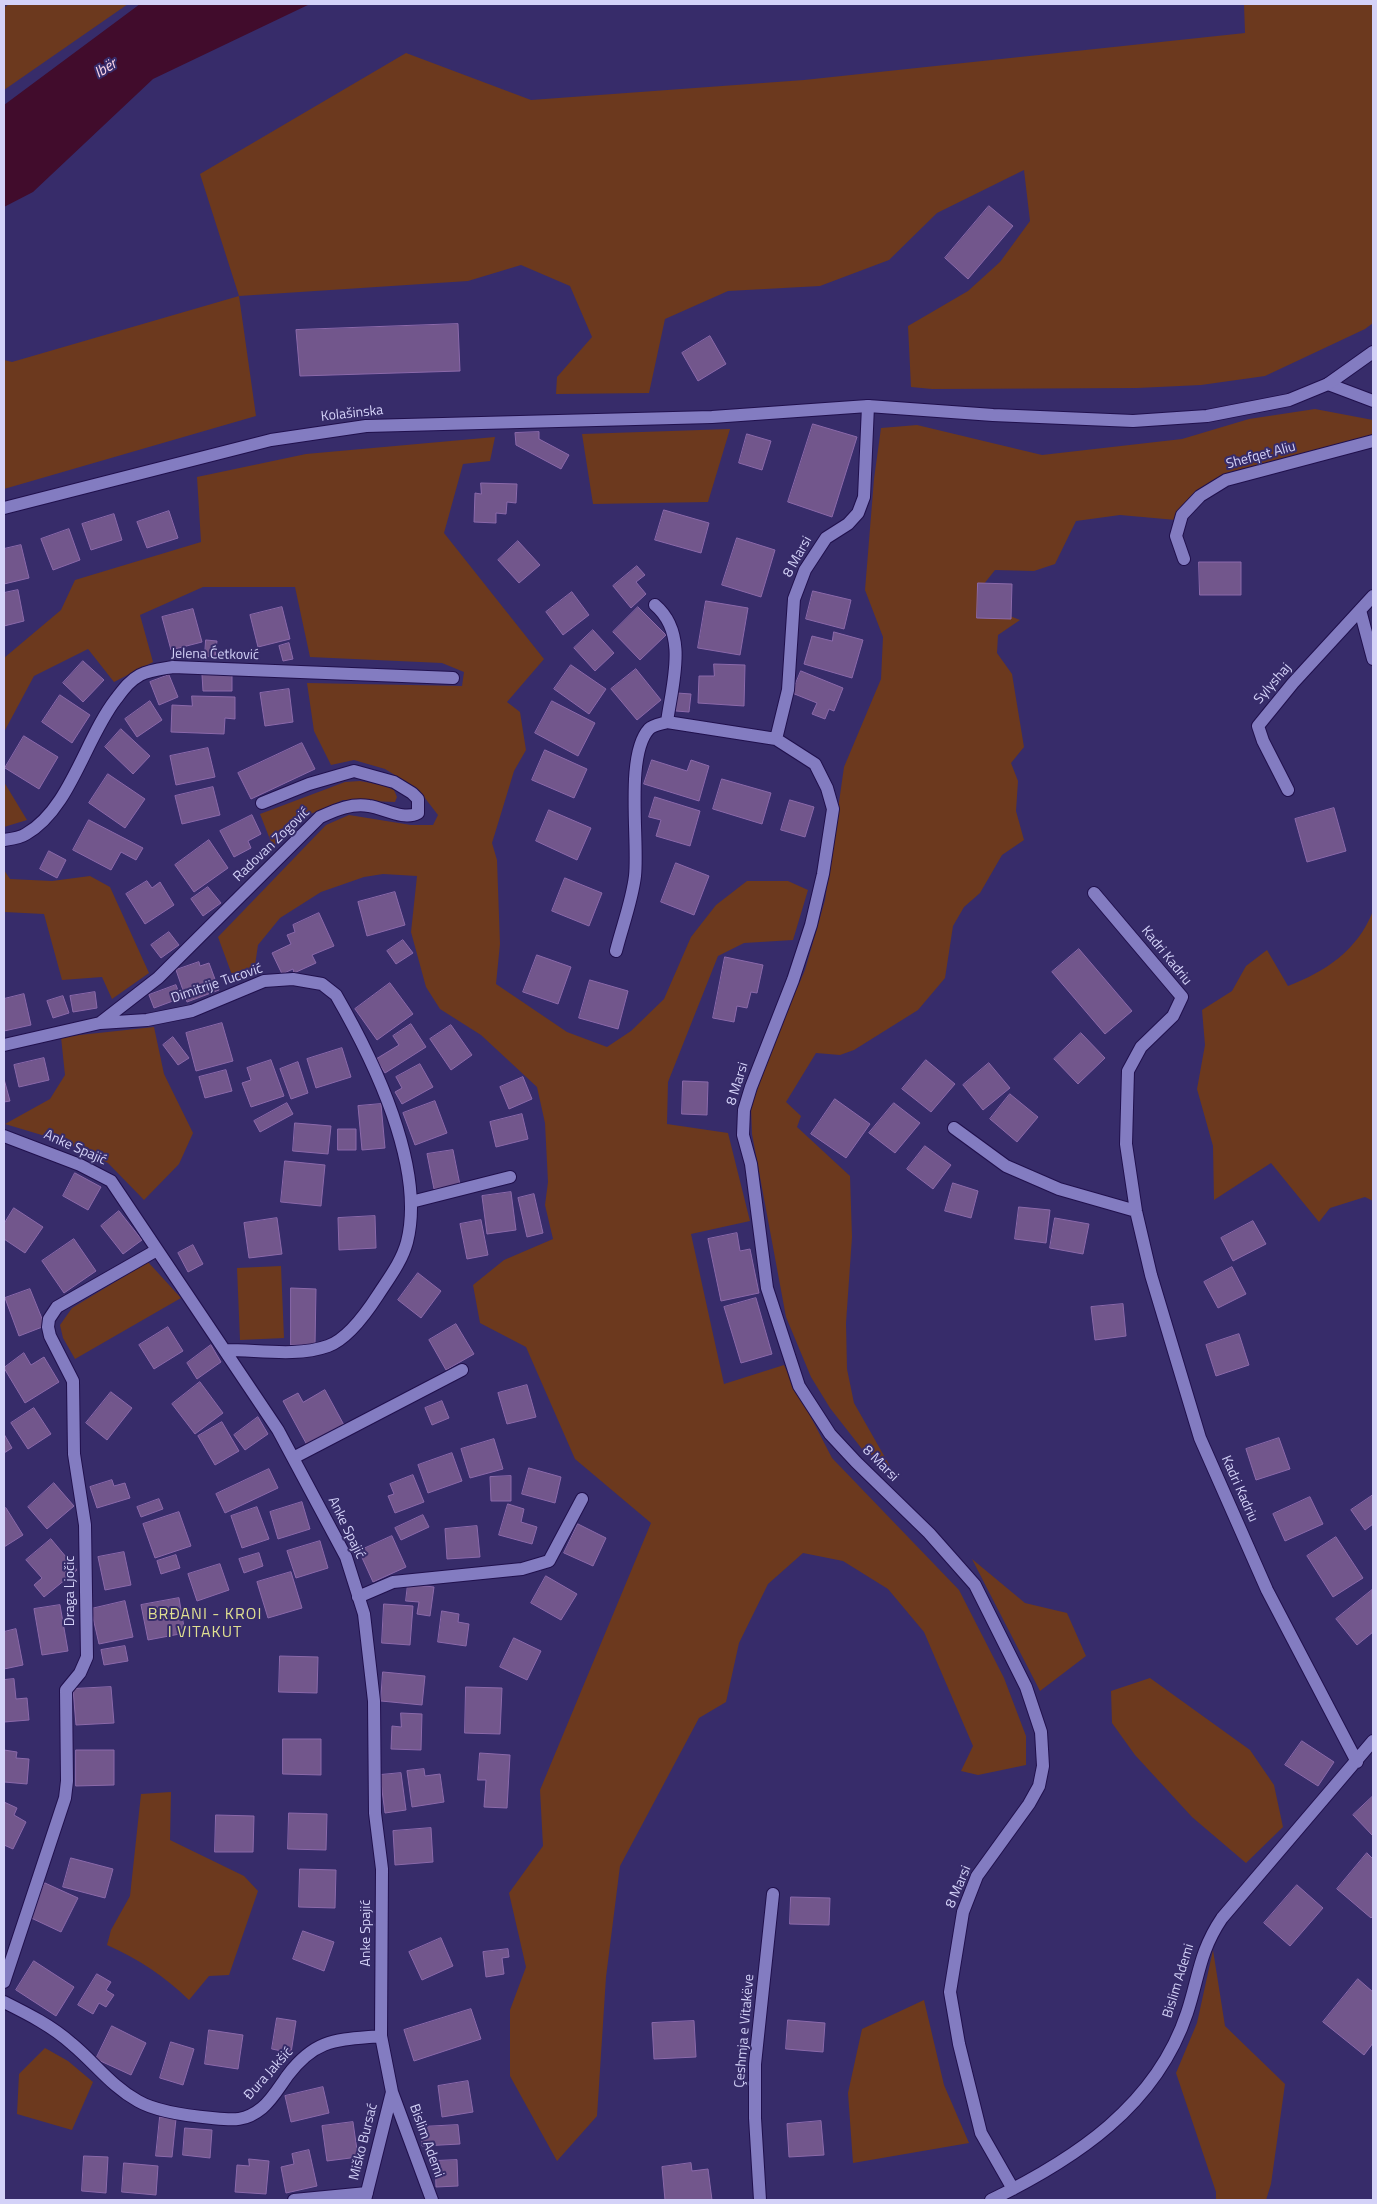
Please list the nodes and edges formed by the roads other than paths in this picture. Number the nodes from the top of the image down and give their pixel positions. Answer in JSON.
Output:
{"nodes":[{"id":1,"x":1373,"y":352,"type":"edge"},
{"id":2,"x":1328,"y":384,"type":"junction"},
{"id":3,"x":1370,"y":399,"type":"edge"},
{"id":4,"x":868,"y":406,"type":"junction"},
{"id":5,"x":1373,"y":441,"type":"edge"},
{"id":6,"x":4,"y":508,"type":"edge"},
{"id":7,"x":1184,"y":559,"type":"dead end"},
{"id":8,"x":1373,"y":596,"type":"edge"},
{"id":9,"x":655,"y":605,"type":"dead end"},
{"id":10,"x":1360,"y":610,"type":"junction"},
{"id":11,"x":1373,"y":659,"type":"edge"},
{"id":12,"x":453,"y":678,"type":"dead end"},
{"id":13,"x":666,"y":722,"type":"junction"},
{"id":14,"x":776,"y":739,"type":"junction"},
{"id":15,"x":1288,"y":790,"type":"dead end"},
{"id":16,"x":262,"y":803,"type":"dead end"},
{"id":17,"x":4,"y":840,"type":"edge"},
{"id":18,"x":1094,"y":892,"type":"dead end"},
{"id":19,"x":616,"y":951,"type":"dead end"},
{"id":20,"x":100,"y":1022,"type":"junction"},
{"id":21,"x":4,"y":1045,"type":"edge"},
{"id":22,"x":954,"y":1128,"type":"dead end"},
{"id":23,"x":4,"y":1136,"type":"edge"},
{"id":24,"x":510,"y":1177,"type":"dead end"},
{"id":25,"x":411,"y":1202,"type":"junction"},
{"id":26,"x":1136,"y":1211,"type":"junction"},
{"id":27,"x":157,"y":1250,"type":"junction"},
{"id":28,"x":226,"y":1350,"type":"junction"},
{"id":29,"x":462,"y":1370,"type":"dead end"},
{"id":30,"x":293,"y":1458,"type":"junction"},
{"id":31,"x":582,"y":1499,"type":"dead end"},
{"id":32,"x":358,"y":1597,"type":"junction"},
{"id":33,"x":1373,"y":1741,"type":"edge"},
{"id":34,"x":1357,"y":1762,"type":"junction"},
{"id":35,"x":773,"y":1894,"type":"dead end"},
{"id":36,"x":4,"y":1982,"type":"edge"},
{"id":37,"x":4,"y":2002,"type":"edge"},
{"id":38,"x":381,"y":2036,"type":"junction"},
{"id":39,"x":392,"y":2092,"type":"junction"},
{"id":40,"x":1013,"y":2189,"type":"junction"},
{"id":41,"x":366,"y":2197,"type":"edge"},
{"id":42,"x":294,"y":2200,"type":"edge"},
{"id":43,"x":432,"y":2200,"type":"edge"},
{"id":44,"x":760,"y":2200,"type":"edge"},
{"id":45,"x":991,"y":2200,"type":"edge"}],
"edges":[{"from":1,"to":2,"type":"street","name":"Kolašinska"},
{"from":2,"to":3,"type":"street"},
{"from":2,"to":4,"type":"street","name":"Kolašinska"},
{"from":4,"to":6,"type":"street","name":"Kolašinska"},
{"from":4,"to":14,"type":"street","name":"8 Marsi"},
{"from":5,"to":7,"type":"street","name":"Shefqet Aliu"},
{"from":8,"to":10,"type":"street","name":"Sylyshaj"},
{"from":9,"to":13,"type":"street"},
{"from":10,"to":11,"type":"street"},
{"from":10,"to":15,"type":"street","name":"Sylyshaj"},
{"from":12,"to":17,"type":"street","name":"Jelena Ćetković"},
{"from":13,"to":14,"type":"street","name":"8 Marsi"},
{"from":13,"to":19,"type":"street"},
{"from":14,"to":40,"type":"street","name":"8 Marsi"},
{"from":16,"to":20,"type":"street","name":"Radovan Zogović"},
{"from":18,"to":26,"type":"street","name":"Kadri Kadriu"},
{"from":20,"to":21,"type":"street","name":"Dimitrije Tucović"},
{"from":20,"to":25,"type":"street","name":"Dimitrije Tucović"},
{"from":22,"to":26,"type":"street"},
{"from":23,"to":27,"type":"street","name":"Anke Spajić"},
{"from":24,"to":25,"type":"street"},
{"from":25,"to":28,"type":"street","name":"Dimitrije Tucović"},
{"from":26,"to":34,"type":"street","name":"Kadri Kadriu"},
{"from":27,"to":28,"type":"street","name":"Anke Spajić"},
{"from":27,"to":36,"type":"street","name":"Draga Ljočic"},
{"from":28,"to":30,"type":"street","name":"Anke Spajić"},
{"from":29,"to":30,"type":"street"},
{"from":30,"to":32,"type":"street","name":"Anke Spajić"},
{"from":31,"to":32,"type":"street"},
{"from":32,"to":38,"type":"street","name":"Anke Spajić"},
{"from":33,"to":34,"type":"street","name":"Bislim Ademi"},
{"from":34,"to":40,"type":"street","name":"Bislim Ademi"},
{"from":35,"to":44,"type":"street","name":"Çeshmja e Vitakëve"},
{"from":37,"to":38,"type":"street","name":"Ðura Jakšić"},
{"from":38,"to":39,"type":"street","name":"Anke Spajić"},
{"from":39,"to":41,"type":"street","name":"Miško Bursać"},
{"from":39,"to":43,"type":"street","name":"Bislim Ademi"},
{"from":40,"to":45,"type":"street","name":"Bislim Ademi"},
{"from":41,"to":42,"type":"street"}]}
